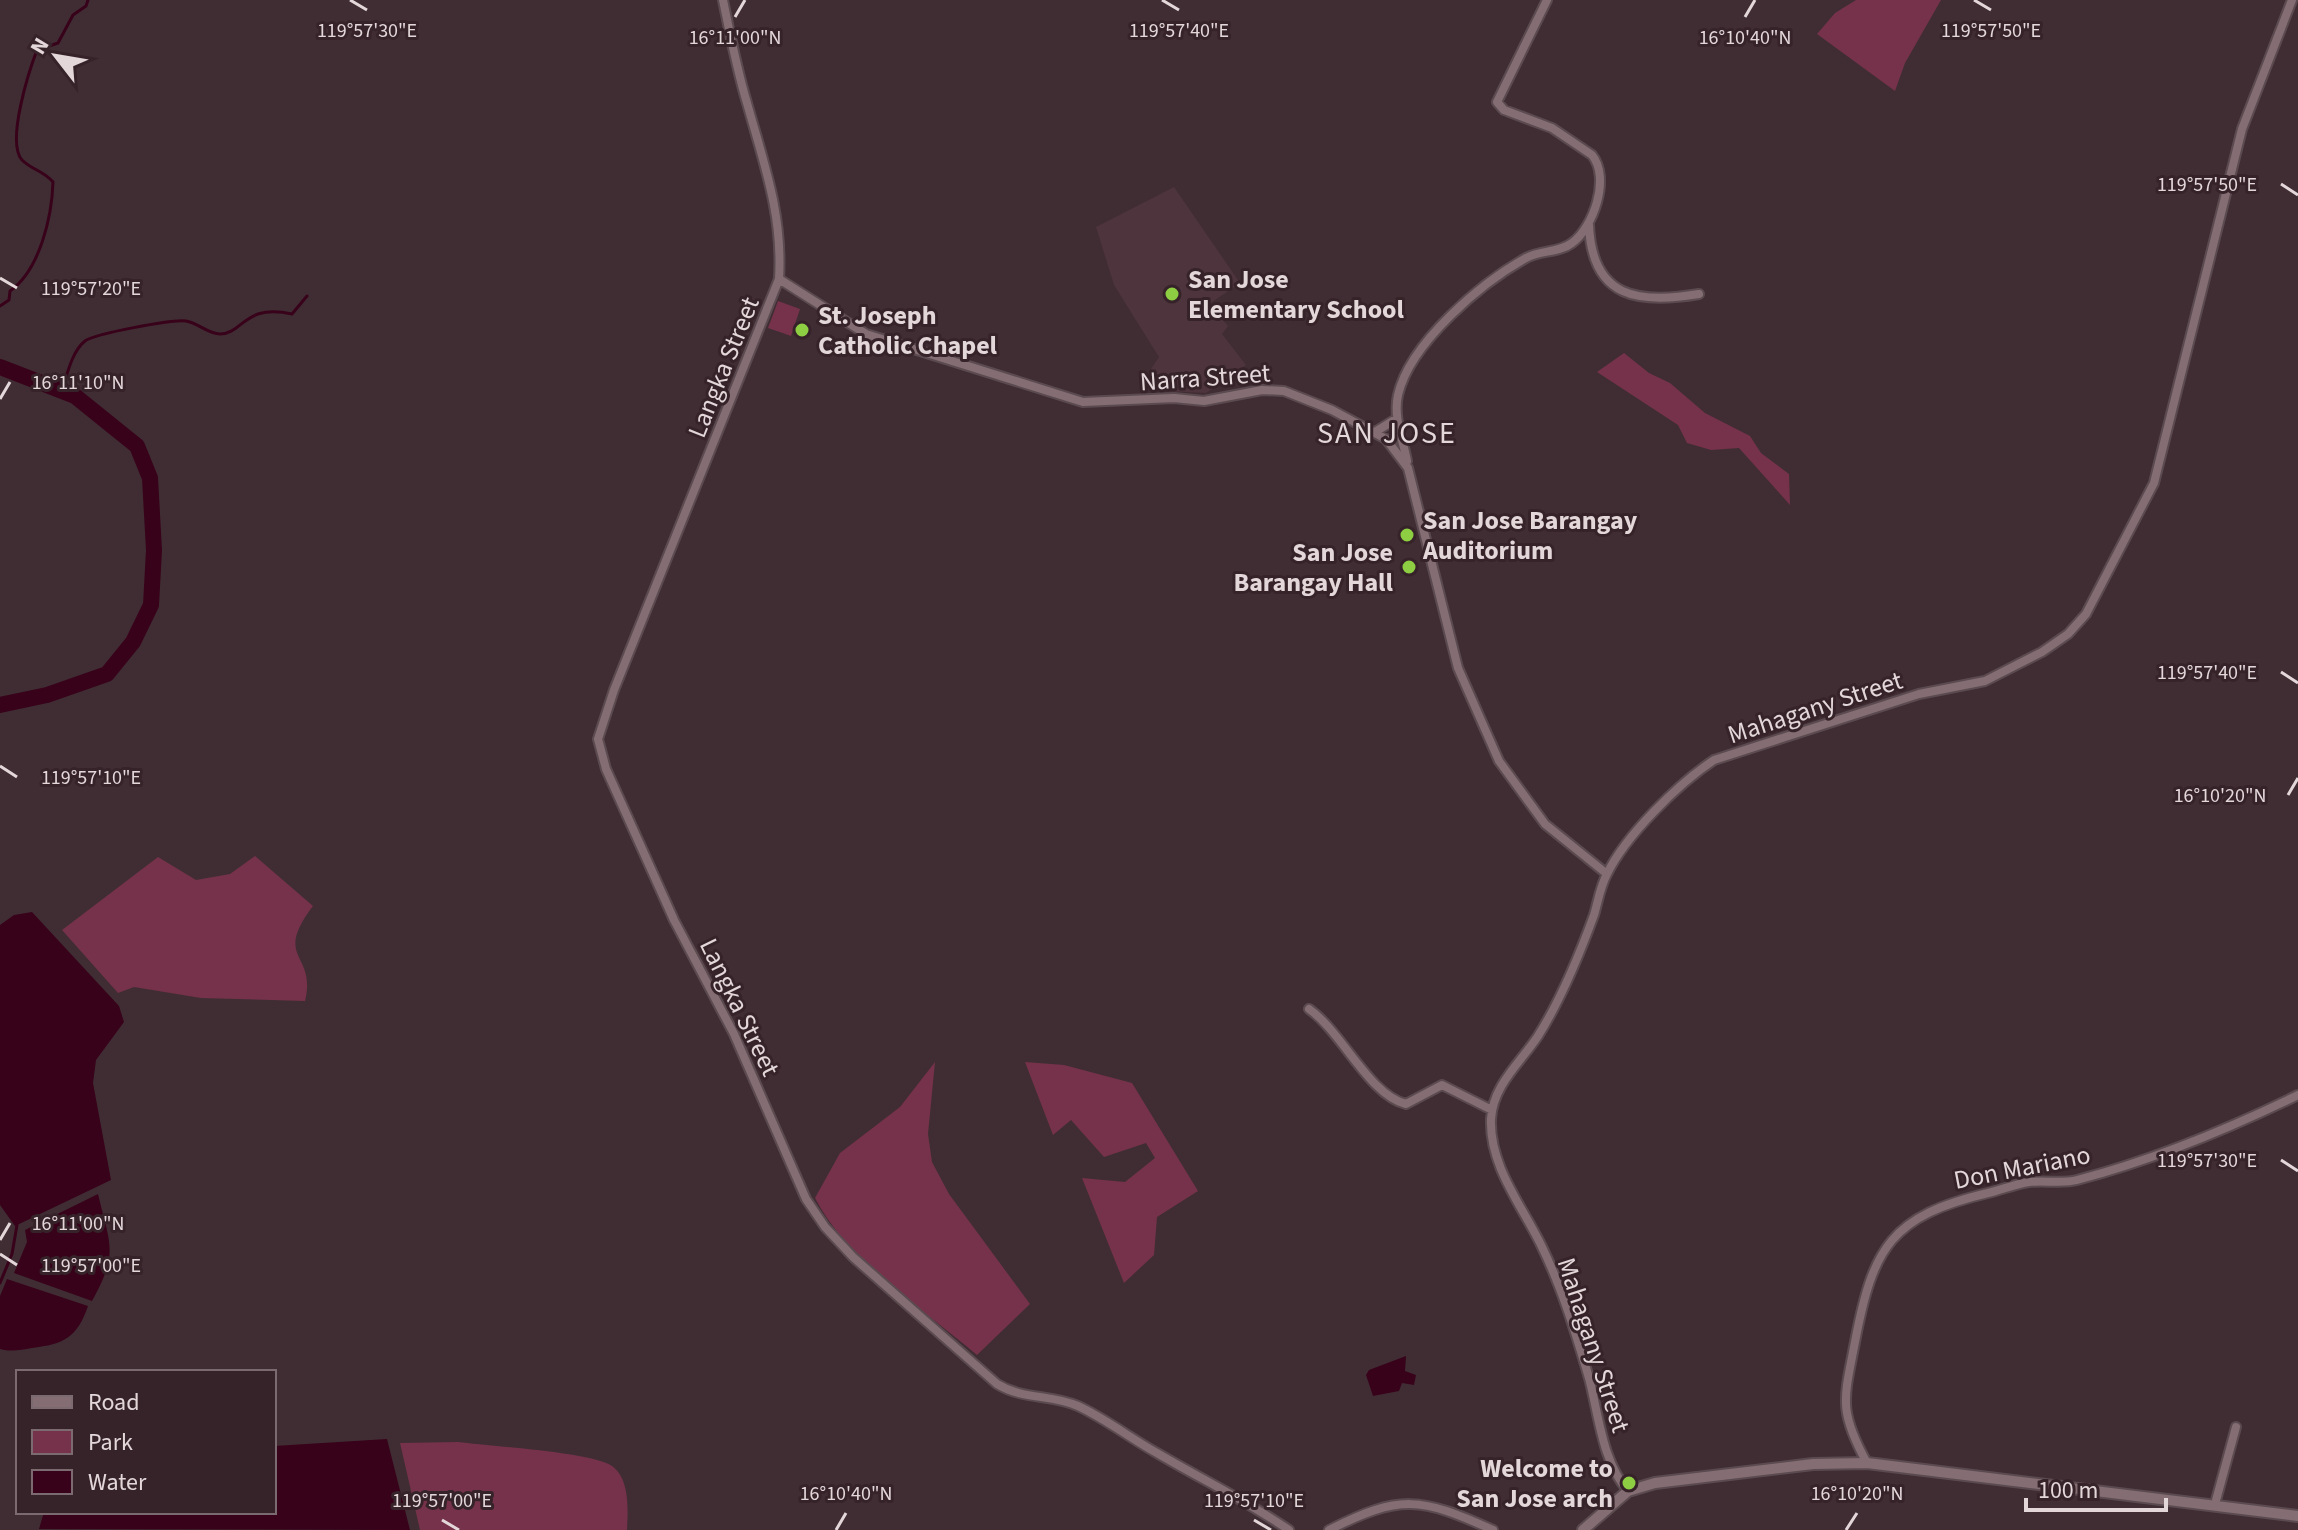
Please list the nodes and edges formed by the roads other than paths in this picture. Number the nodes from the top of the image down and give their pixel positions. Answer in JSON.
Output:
{"nodes":[{"id":1,"x":723,"y":0,"type":"edge"},
{"id":2,"x":1547,"y":0,"type":"edge"},
{"id":3,"x":2292,"y":0,"type":"edge"},
{"id":4,"x":1588,"y":224,"type":"junction"},
{"id":5,"x":779,"y":279,"type":"junction"},
{"id":6,"x":1699,"y":294,"type":"dead end"},
{"id":7,"x":1396,"y":419,"type":"junction"},
{"id":8,"x":1375,"y":432,"type":"junction"},
{"id":9,"x":1408,"y":468,"type":"junction"},
{"id":10,"x":1607,"y":874,"type":"junction"},
{"id":11,"x":1309,"y":1009,"type":"dead end"},
{"id":12,"x":2298,"y":1095,"type":"edge"},
{"id":13,"x":1492,"y":1110,"type":"junction"},
{"id":14,"x":2236,"y":1427,"type":"dead end"},
{"id":15,"x":1867,"y":1463,"type":"junction"},
{"id":16,"x":1628,"y":1491,"type":"junction"},
{"id":17,"x":2215,"y":1504,"type":"junction"},
{"id":18,"x":2298,"y":1516,"type":"edge"},
{"id":19,"x":1289,"y":1530,"type":"edge"},
{"id":20,"x":1329,"y":1530,"type":"edge"},
{"id":21,"x":1493,"y":1530,"type":"edge"},
{"id":22,"x":1583,"y":1530,"type":"edge"}],
"edges":[{"from":1,"to":5,"type":"street"},
{"from":2,"to":4,"type":"street"},
{"from":3,"to":10,"type":"street","name":"Mahagany Street"},
{"from":4,"to":6,"type":"street"},
{"from":4,"to":7,"type":"street"},
{"from":5,"to":8,"type":"street","name":"Narra Street"},
{"from":5,"to":19,"type":"street","name":"Langka Street"},
{"from":7,"to":8,"type":"street"},
{"from":7,"to":9,"type":"street"},
{"from":8,"to":9,"type":"street","name":"Narra Street"},
{"from":9,"to":10,"type":"street","name":"Narra Street"},
{"from":10,"to":13,"type":"street","name":"Mahagany Street"},
{"from":11,"to":13,"type":"street"},
{"from":12,"to":15,"type":"street","name":"Don Mariano"},
{"from":13,"to":16,"type":"street","name":"Mahagany Street"},
{"from":14,"to":17,"type":"street"},
{"from":15,"to":16,"type":"street"},
{"from":15,"to":17,"type":"street"},
{"from":16,"to":22,"type":"street"},
{"from":17,"to":18,"type":"street"},
{"from":20,"to":21,"type":"street"}]}
